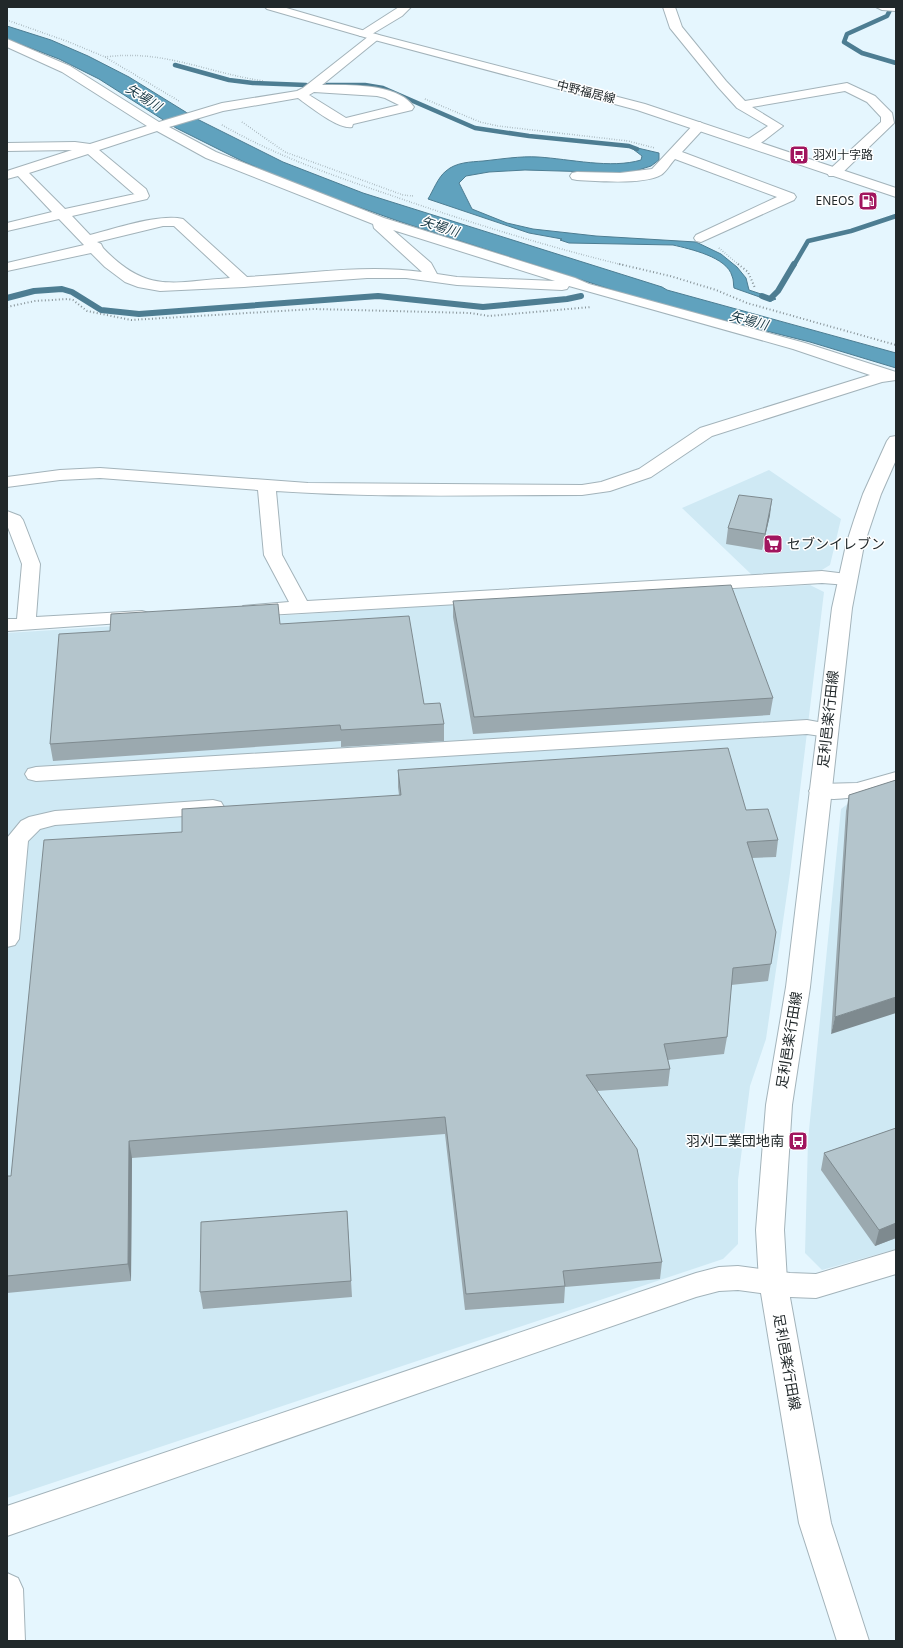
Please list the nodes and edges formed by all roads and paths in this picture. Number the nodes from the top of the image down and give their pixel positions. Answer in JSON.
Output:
{"nodes":[{"id":1,"x":271,"y":7,"type":"edge"},
{"id":2,"x":405,"y":7,"type":"edge"},
{"id":3,"x":669,"y":7,"type":"edge"},
{"id":4,"x":882,"y":7,"type":"edge"},
{"id":5,"x":896,"y":8,"type":"edge"},
{"id":6,"x":7,"y":20,"type":"edge"},
{"id":7,"x":370,"y":36,"type":"junction"},
{"id":8,"x":10,"y":45,"type":"edge"},
{"id":9,"x":104,"y":57,"type":"junction"},
{"id":10,"x":264,"y":81,"type":"dead end"},
{"id":11,"x":306,"y":91,"type":"junction"},
{"id":12,"x":419,"y":96,"type":"dead end"},
{"id":13,"x":179,"y":101,"type":"dead end"},
{"id":14,"x":741,"y":105,"type":"junction"},
{"id":15,"x":222,"y":107,"type":"junction"},
{"id":16,"x":222,"y":124,"type":"dead end"},
{"id":17,"x":159,"y":125,"type":"junction"},
{"id":18,"x":700,"y":126,"type":"junction"},
{"id":19,"x":752,"y":143,"type":"junction"},
{"id":20,"x":7,"y":147,"type":"edge"},
{"id":21,"x":89,"y":148,"type":"junction"},
{"id":22,"x":672,"y":153,"type":"junction"},
{"id":23,"x":14,"y":173,"type":"edge"},
{"id":24,"x":834,"y":173,"type":"junction"},
{"id":25,"x":576,"y":176,"type":"dead end"},
{"id":26,"x":896,"y":193,"type":"edge"},
{"id":27,"x":414,"y":196,"type":"dead end"},
{"id":28,"x":64,"y":214,"type":"junction"},
{"id":29,"x":379,"y":221,"type":"junction"},
{"id":30,"x":7,"y":227,"type":"edge"},
{"id":31,"x":701,"y":238,"type":"joint"},
{"id":32,"x":92,"y":244,"type":"junction"},
{"id":33,"x":7,"y":267,"type":"edge"},
{"id":34,"x":430,"y":276,"type":"junction"},
{"id":35,"x":244,"y":283,"type":"junction"},
{"id":36,"x":584,"y":288,"type":"junction"},
{"id":37,"x":755,"y":288,"type":"dead end"},
{"id":38,"x":612,"y":295,"type":"junction"},
{"id":39,"x":7,"y":307,"type":"edge"},
{"id":40,"x":896,"y":345,"type":"edge"},
{"id":41,"x":892,"y":377,"type":"edge"},
{"id":42,"x":896,"y":441,"type":"edge"},
{"id":43,"x":7,"y":482,"type":"edge"},
{"id":44,"x":266,"y":484,"type":"junction"},
{"id":45,"x":7,"y":516,"type":"edge"},
{"id":46,"x":848,"y":579,"type":"junction"},
{"id":47,"x":301,"y":607,"type":"junction"},
{"id":48,"x":230,"y":611,"type":"edge"},
{"id":49,"x":159,"y":616,"type":"edge"},
{"id":50,"x":16,"y":625,"type":"edge"},
{"id":51,"x":828,"y":730,"type":"junction"},
{"id":52,"x":36,"y":774,"type":"dead end"},
{"id":53,"x":896,"y":779,"type":"edge"},
{"id":54,"x":820,"y":792,"type":"junction"},
{"id":55,"x":236,"y":806,"type":"edge"},
{"id":56,"x":7,"y":939,"type":"edge"},
{"id":57,"x":896,"y":1262,"type":"edge"},
{"id":58,"x":773,"y":1281,"type":"junction"},
{"id":59,"x":7,"y":1521,"type":"edge"},
{"id":60,"x":7,"y":1589,"type":"edge"},
{"id":61,"x":9,"y":1641,"type":"edge"},
{"id":62,"x":853,"y":1641,"type":"edge"}],
"edges":[{"from":1,"to":7,"type":"street","name":"中野福居線"},
{"from":2,"to":7,"type":"street"},
{"from":3,"to":14,"type":"street"},
{"from":4,"to":5,"type":"street"},
{"from":6,"to":9,"type":"path"},
{"from":7,"to":11,"type":"street"},
{"from":7,"to":18,"type":"street","name":"中野福居線"},
{"from":8,"to":17,"type":"street"},
{"from":9,"to":10,"type":"path"},
{"from":9,"to":13,"type":"path"},
{"from":11,"to":11,"type":"street"},
{"from":11,"to":15,"type":"street"},
{"from":12,"to":22,"type":"path"},
{"from":14,"to":19,"type":"street"},
{"from":14,"to":24,"type":"street"},
{"from":15,"to":17,"type":"street"},
{"from":15,"to":27,"type":"path"},
{"from":16,"to":40,"type":"path"},
{"from":17,"to":21,"type":"street"},
{"from":17,"to":29,"type":"street"},
{"from":18,"to":19,"type":"street","name":"中野福居線"},
{"from":18,"to":22,"type":"street"},
{"from":19,"to":24,"type":"street","name":"中野福居線"},
{"from":20,"to":21,"type":"street"},
{"from":21,"to":23,"type":"street"},
{"from":21,"to":28,"type":"street"},
{"from":22,"to":25,"type":"street"},
{"from":22,"to":31,"type":"street"},
{"from":23,"to":28,"type":"street"},
{"from":24,"to":26,"type":"street","name":"中野福居線"},
{"from":28,"to":30,"type":"street"},
{"from":28,"to":32,"type":"street"},
{"from":29,"to":34,"type":"street"},
{"from":29,"to":36,"type":"street"},
{"from":31,"to":37,"type":"path"},
{"from":32,"to":33,"type":"street"},
{"from":32,"to":35,"type":"street"},
{"from":32,"to":35,"type":"street"},
{"from":34,"to":35,"type":"street"},
{"from":34,"to":36,"type":"street"},
{"from":36,"to":38,"type":"street"},
{"from":38,"to":39,"type":"path"},
{"from":38,"to":41,"type":"street"},
{"from":41,"to":44,"type":"street"},
{"from":42,"to":46,"type":"street","name":"足利邑楽行田線"},
{"from":43,"to":44,"type":"street"},
{"from":44,"to":47,"type":"street"},
{"from":45,"to":50,"type":"street"},
{"from":46,"to":47,"type":"street"},
{"from":46,"to":51,"type":"street","name":"足利邑楽行田線"},
{"from":47,"to":48,"type":"street"},
{"from":49,"to":50,"type":"street"},
{"from":51,"to":52,"type":"street"},
{"from":51,"to":54,"type":"street","name":"足利邑楽行田線"},
{"from":53,"to":54,"type":"street"},
{"from":54,"to":58,"type":"street","name":"足利邑楽行田線"},
{"from":55,"to":56,"type":"street"},
{"from":57,"to":58,"type":"street"},
{"from":58,"to":59,"type":"street"},
{"from":58,"to":62,"type":"street","name":"足利邑楽行田線"},
{"from":60,"to":61,"type":"street"}]}
